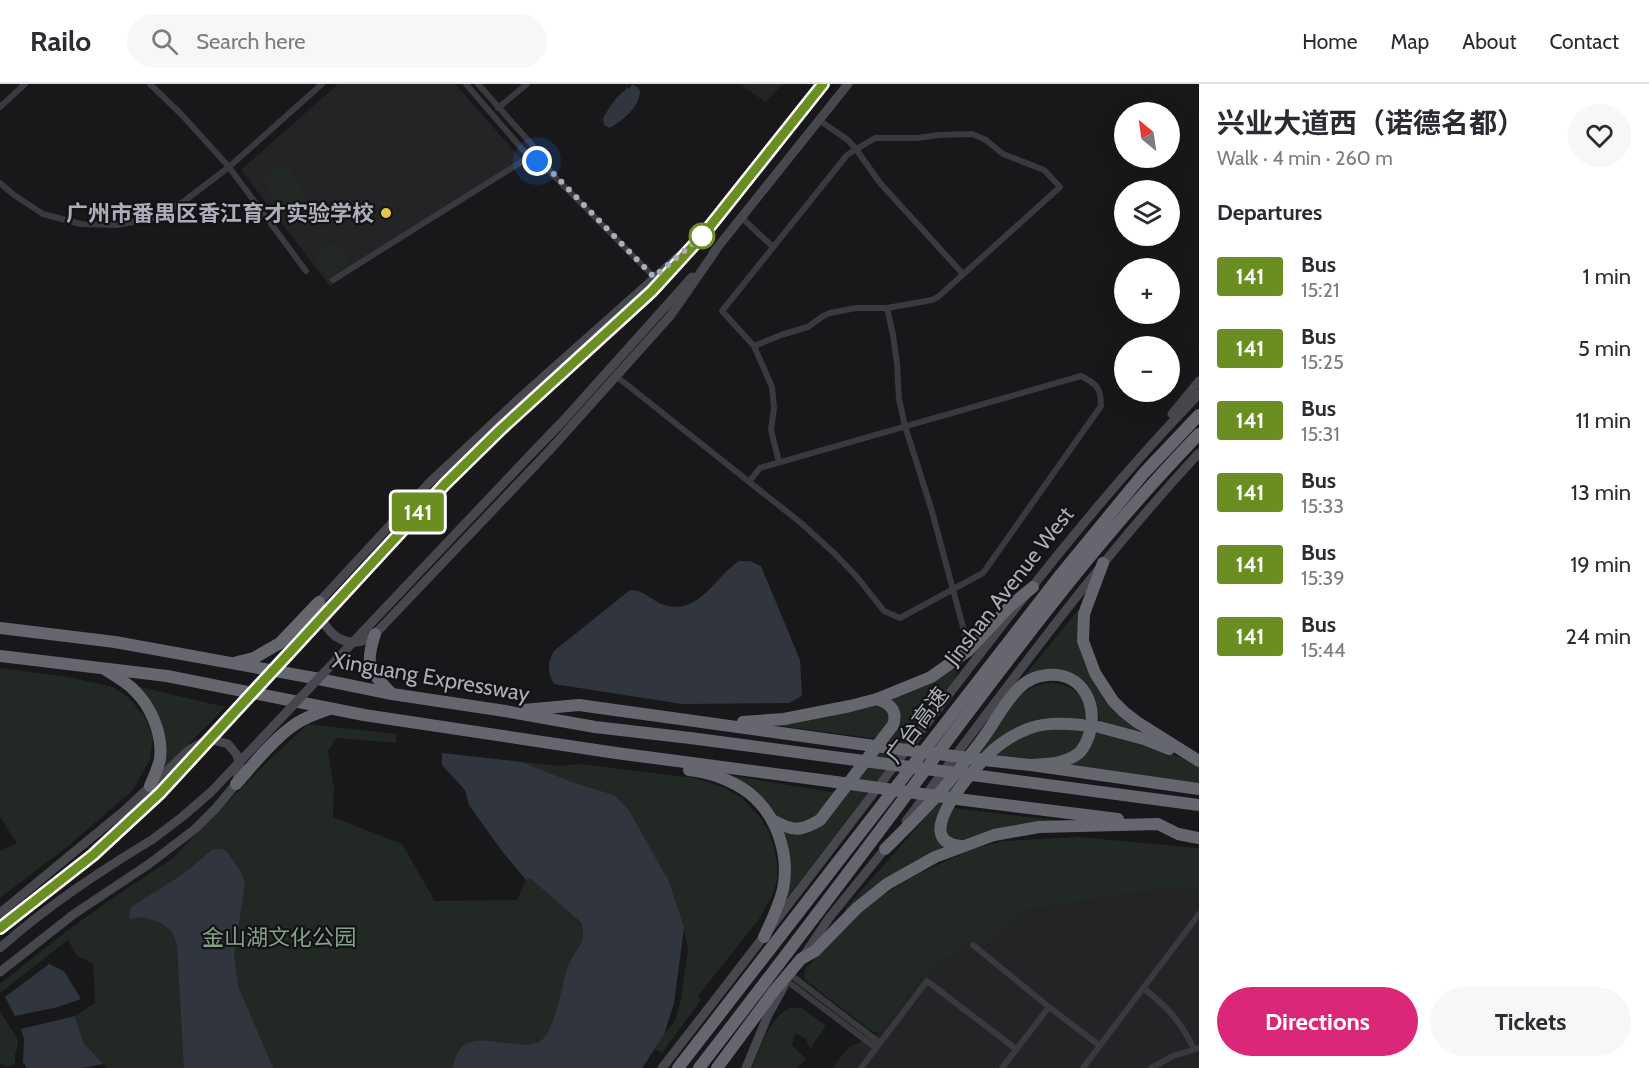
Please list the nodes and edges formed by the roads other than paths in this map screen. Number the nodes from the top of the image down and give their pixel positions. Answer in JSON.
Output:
{"nodes":[{"id":1,"x":25,"y":84,"type":"edge"},
{"id":2,"x":150,"y":84,"type":"edge"},
{"id":3,"x":322,"y":84,"type":"edge"},
{"id":4,"x":466,"y":84,"type":"edge"},
{"id":5,"x":478,"y":84,"type":"edge"},
{"id":6,"x":527,"y":84,"type":"edge"},
{"id":7,"x":823,"y":84,"type":"edge"},
{"id":8,"x":848,"y":84,"type":"edge"},
{"id":9,"x":0,"y":107,"type":"edge"},
{"id":10,"x":498,"y":108,"type":"junction"},
{"id":11,"x":819,"y":120,"type":"junction"},
{"id":12,"x":856,"y":149,"type":"junction"},
{"id":13,"x":529,"y":157,"type":"junction"},
{"id":14,"x":545,"y":165,"type":"junction"},
{"id":15,"x":229,"y":166,"type":"junction"},
{"id":16,"x":0,"y":183,"type":"edge"},
{"id":17,"x":742,"y":218,"type":"junction"},
{"id":18,"x":703,"y":235,"type":"junction"},
{"id":19,"x":773,"y":247,"type":"junction"},
{"id":20,"x":716,"y":250,"type":"junction"},
{"id":21,"x":674,"y":267,"type":"junction"},
{"id":22,"x":306,"y":271,"type":"dead end"},
{"id":23,"x":963,"y":274,"type":"junction"},
{"id":24,"x":654,"y":277,"type":"junction"},
{"id":25,"x":333,"y":280,"type":"dead end"},
{"id":26,"x":688,"y":281,"type":"junction"},
{"id":27,"x":887,"y":308,"type":"junction"},
{"id":28,"x":754,"y":346,"type":"junction"},
{"id":29,"x":616,"y":376,"type":"junction"},
{"id":30,"x":1199,"y":381,"type":"edge"},
{"id":31,"x":1199,"y":394,"type":"edge"},
{"id":32,"x":1199,"y":415,"type":"edge"},
{"id":33,"x":904,"y":426,"type":"junction"},
{"id":34,"x":1199,"y":434,"type":"edge"},
{"id":35,"x":1144,"y":452,"type":"junction"},
{"id":36,"x":1199,"y":453,"type":"edge"},
{"id":37,"x":779,"y":462,"type":"junction"},
{"id":38,"x":749,"y":482,"type":"junction"},
{"id":39,"x":1103,"y":563,"type":"junction"},
{"id":40,"x":1033,"y":587,"type":"junction"},
{"id":41,"x":953,"y":590,"type":"junction"},
{"id":42,"x":319,"y":602,"type":"junction"},
{"id":43,"x":0,"y":628,"type":"edge"},
{"id":44,"x":375,"y":634,"type":"junction"},
{"id":45,"x":969,"y":650,"type":"junction"},
{"id":46,"x":0,"y":656,"type":"edge"},
{"id":47,"x":233,"y":663,"type":"junction"},
{"id":48,"x":102,"y":668,"type":"junction"},
{"id":49,"x":392,"y":694,"type":"junction"},
{"id":50,"x":877,"y":699,"type":"junction"},
{"id":51,"x":330,"y":708,"type":"junction"},
{"id":52,"x":505,"y":711,"type":"junction"},
{"id":53,"x":715,"y":723,"type":"junction"},
{"id":54,"x":1082,"y":725,"type":"dead end"},
{"id":55,"x":1099,"y":727,"type":"dead end"},
{"id":56,"x":536,"y":741,"type":"junction"},
{"id":57,"x":1197,"y":760,"type":"edge"},
{"id":58,"x":1031,"y":765,"type":"junction"},
{"id":59,"x":237,"y":784,"type":"junction"},
{"id":60,"x":150,"y":786,"type":"junction"},
{"id":61,"x":1199,"y":789,"type":"edge"},
{"id":62,"x":1199,"y":805,"type":"edge"},
{"id":63,"x":771,"y":819,"type":"junction"},
{"id":64,"x":1158,"y":824,"type":"junction"},
{"id":65,"x":1199,"y":830,"type":"edge"},
{"id":66,"x":1199,"y":838,"type":"edge"},
{"id":67,"x":962,"y":846,"type":"junction"},
{"id":68,"x":885,"y":849,"type":"junction"},
{"id":69,"x":0,"y":913,"type":"edge"},
{"id":70,"x":1199,"y":914,"type":"edge"},
{"id":71,"x":0,"y":928,"type":"edge"},
{"id":72,"x":764,"y":937,"type":"junction"},
{"id":73,"x":973,"y":945,"type":"dead end"},
{"id":74,"x":0,"y":948,"type":"edge"},
{"id":75,"x":801,"y":959,"type":"junction"},
{"id":76,"x":0,"y":972,"type":"edge"},
{"id":77,"x":789,"y":978,"type":"junction"},
{"id":78,"x":1143,"y":988,"type":"junction"},
{"id":79,"x":1049,"y":1007,"type":"junction"},
{"id":80,"x":878,"y":1045,"type":"junction"},
{"id":81,"x":1100,"y":1046,"type":"junction"},
{"id":82,"x":1197,"y":1048,"type":"edge"},
{"id":83,"x":1017,"y":1049,"type":"junction"},
{"id":84,"x":662,"y":1068,"type":"edge"},
{"id":85,"x":678,"y":1068,"type":"edge"},
{"id":86,"x":699,"y":1068,"type":"edge"},
{"id":87,"x":717,"y":1068,"type":"edge"},
{"id":88,"x":746,"y":1068,"type":"edge"},
{"id":89,"x":861,"y":1068,"type":"edge"},
{"id":90,"x":1002,"y":1068,"type":"edge"},
{"id":91,"x":1083,"y":1068,"type":"edge"},
{"id":92,"x":1151,"y":1068,"type":"edge"}],
"edges":[{"from":1,"to":9,"type":"street"},
{"from":2,"to":15,"type":"street"},
{"from":3,"to":15,"type":"street"},
{"from":4,"to":13,"type":"street"},
{"from":5,"to":10,"type":"street"},
{"from":6,"to":10,"type":"street"},
{"from":7,"to":18,"type":"main road"},
{"from":8,"to":11,"type":"main road"},
{"from":10,"to":14,"type":"street"},
{"from":11,"to":12,"type":"street"},
{"from":11,"to":17,"type":"main road"},
{"from":12,"to":19,"type":"street"},
{"from":12,"to":23,"type":"street"},
{"from":12,"to":23,"type":"street"},
{"from":13,"to":14,"type":"street"},
{"from":13,"to":25,"type":"street"},
{"from":14,"to":24,"type":"street"},
{"from":15,"to":16,"type":"street"},
{"from":15,"to":22,"type":"street"},
{"from":17,"to":19,"type":"street"},
{"from":17,"to":20,"type":"main road"},
{"from":18,"to":21,"type":"main road"},
{"from":18,"to":24,"type":"main road"},
{"from":19,"to":28,"type":"street"},
{"from":20,"to":26,"type":"main road"},
{"from":20,"to":29,"type":"main road"},
{"from":21,"to":26,"type":"main road"},
{"from":21,"to":71,"type":"main road","bridge":true},
{"from":23,"to":27,"type":"street"},
{"from":24,"to":42,"type":"main road"},
{"from":26,"to":74,"type":"main road","bridge":true},
{"from":27,"to":28,"type":"street"},
{"from":27,"to":33,"type":"street"},
{"from":28,"to":37,"type":"street"},
{"from":29,"to":38,"type":"street"},
{"from":29,"to":44,"type":"main road"},
{"from":30,"to":35,"type":"main road"},
{"from":31,"to":35,"type":"main road","name":"Jinshan Avenue West"},
{"from":32,"to":85,"type":"highway","name":"广台高速"},
{"from":33,"to":37,"type":"street"},
{"from":33,"to":41,"type":"street"},
{"from":33,"to":41,"type":"street"},
{"from":34,"to":86,"type":"highway","name":"广台高速"},
{"from":35,"to":40,"type":"main road","name":"Jinshan Avenue West"},
{"from":36,"to":39,"type":"main road"},
{"from":37,"to":38,"type":"street"},
{"from":38,"to":41,"type":"street"},
{"from":39,"to":57,"type":"highway"},
{"from":39,"to":68,"type":"main road"},
{"from":40,"to":45,"type":"highway"},
{"from":40,"to":72,"type":"main road","name":"Jinshan Avenue West"},
{"from":41,"to":45,"type":"street"},
{"from":42,"to":44,"type":"main road"},
{"from":42,"to":47,"type":"highway"},
{"from":43,"to":47,"type":"highway","name":"Xinguang Expressway"},
{"from":44,"to":49,"type":"highway"},
{"from":45,"to":50,"type":"highway"},
{"from":46,"to":48,"type":"highway","name":"Xinguang Expressway"},
{"from":47,"to":49,"type":"highway","name":"Xinguang Expressway"},
{"from":48,"to":51,"type":"highway","name":"Xinguang Expressway"},
{"from":48,"to":60,"type":"highway"},
{"from":49,"to":52,"type":"highway","name":"Xinguang Expressway"},
{"from":50,"to":53,"type":"highway"},
{"from":50,"to":63,"type":"highway"},
{"from":51,"to":56,"type":"highway","name":"Xinguang Expressway"},
{"from":51,"to":59,"type":"highway"},
{"from":52,"to":53,"type":"highway"},
{"from":52,"to":62,"type":"highway","name":"Xinguang Expressway","bridge":true},
{"from":53,"to":58,"type":"highway","bridge":true},
{"from":54,"to":67,"type":"highway"},
{"from":55,"to":57,"type":"highway"},
{"from":56,"to":63,"type":"highway"},
{"from":56,"to":64,"type":"highway","name":"Xinguang Expressway","bridge":true},
{"from":58,"to":61,"type":"highway"},
{"from":58,"to":68,"type":"highway"},
{"from":59,"to":60,"type":"main road"},
{"from":59,"to":76,"type":"main road"},
{"from":60,"to":69,"type":"main road"},
{"from":63,"to":72,"type":"highway"},
{"from":64,"to":65,"type":"highway"},
{"from":64,"to":66,"type":"highway"},
{"from":64,"to":67,"type":"highway"},
{"from":67,"to":75,"type":"highway"},
{"from":68,"to":75,"type":"main road"},
{"from":70,"to":78,"type":"street"},
{"from":72,"to":84,"type":"main road","name":"Jinshan Avenue West"},
{"from":73,"to":79,"type":"street"},
{"from":75,"to":77,"type":"main road"},
{"from":75,"to":87,"type":"highway"},
{"from":77,"to":80,"type":"street"},
{"from":77,"to":88,"type":"main road"},
{"from":78,"to":81,"type":"street"},
{"from":78,"to":82,"type":"street"},
{"from":79,"to":81,"type":"street"},
{"from":79,"to":83,"type":"street"},
{"from":80,"to":83,"type":"street"},
{"from":80,"to":89,"type":"street"},
{"from":81,"to":91,"type":"street"},
{"from":82,"to":92,"type":"street"},
{"from":83,"to":90,"type":"street"}]}
